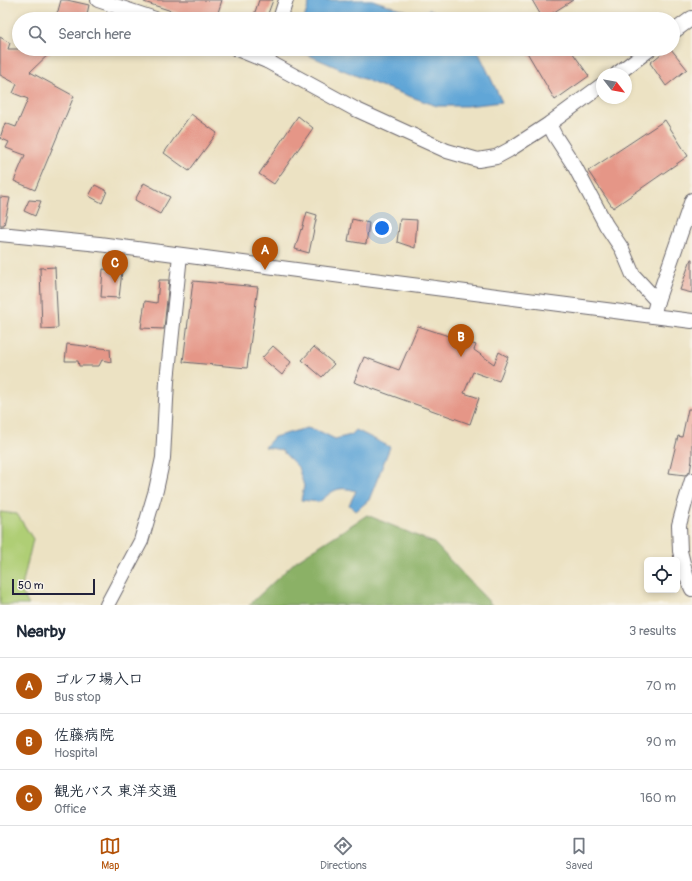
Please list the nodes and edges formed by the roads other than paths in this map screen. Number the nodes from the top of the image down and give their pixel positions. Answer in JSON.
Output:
{"nodes":[{"id":1,"x":98,"y":0,"type":"edge"},
{"id":2,"x":286,"y":0,"type":"edge"},
{"id":3,"x":134,"y":12,"type":"edge"},
{"id":4,"x":282,"y":12,"type":"edge"},
{"id":5,"x":692,"y":18,"type":"edge"},
{"id":6,"x":680,"y":27,"type":"edge"},
{"id":7,"x":271,"y":56,"type":"edge"},
{"id":8,"x":641,"y":56,"type":"edge"},
{"id":9,"x":625,"y":68,"type":"edge"},
{"id":10,"x":596,"y":89,"type":"edge"},
{"id":11,"x":549,"y":124,"type":"junction"},
{"id":12,"x":692,"y":200,"type":"edge"},
{"id":13,"x":0,"y":234,"type":"edge"},
{"id":14,"x":180,"y":255,"type":"junction"},
{"id":15,"x":656,"y":301,"type":"junction"},
{"id":16,"x":654,"y":316,"type":"junction"},
{"id":17,"x":692,"y":321,"type":"edge"},
{"id":18,"x":692,"y":480,"type":"edge"},
{"id":19,"x":692,"y":588,"type":"edge"},
{"id":20,"x":107,"y":605,"type":"edge"}],
"edges":[{"from":1,"to":3,"type":"street"},
{"from":2,"to":4,"type":"street"},
{"from":5,"to":6,"type":"street"},
{"from":7,"to":11,"type":"street"},
{"from":8,"to":9,"type":"street"},
{"from":10,"to":11,"type":"street"},
{"from":11,"to":15,"type":"street"},
{"from":12,"to":15,"type":"street"},
{"from":13,"to":14,"type":"street"},
{"from":14,"to":16,"type":"street"},
{"from":14,"to":20,"type":"street"},
{"from":15,"to":16,"type":"street"},
{"from":16,"to":17,"type":"street"},
{"from":18,"to":19,"type":"street"}]}
